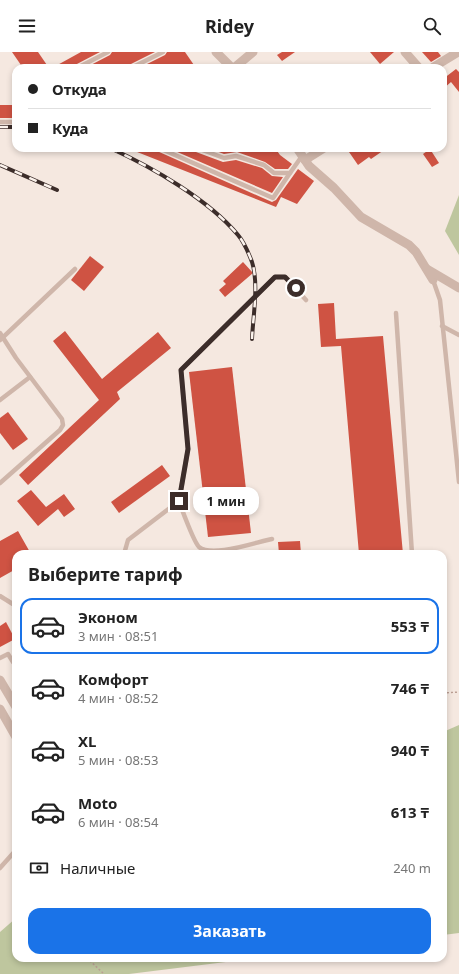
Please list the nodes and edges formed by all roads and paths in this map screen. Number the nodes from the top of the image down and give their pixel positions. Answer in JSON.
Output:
{"nodes":[{"id":1,"x":108,"y":52,"type":"edge"},
{"id":2,"x":163,"y":52,"type":"edge"},
{"id":3,"x":216,"y":52,"type":"edge"},
{"id":4,"x":253,"y":52,"type":"edge"},
{"id":5,"x":405,"y":52,"type":"edge"},
{"id":6,"x":458,"y":52,"type":"edge"},
{"id":7,"x":85,"y":64,"type":"edge"},
{"id":8,"x":139,"y":64,"type":"edge"},
{"id":9,"x":229,"y":64,"type":"edge"},
{"id":10,"x":238,"y":64,"type":"edge"},
{"id":11,"x":416,"y":64,"type":"edge"},
{"id":12,"x":438,"y":64,"type":"edge"},
{"id":13,"x":0,"y":122,"type":"edge"},
{"id":14,"x":12,"y":122,"type":"edge"},
{"id":15,"x":169,"y":152,"type":"edge"},
{"id":16,"x":208,"y":152,"type":"edge"},
{"id":17,"x":301,"y":154,"type":"edge"},
{"id":18,"x":290,"y":173,"type":"junction"},
{"id":19,"x":426,"y":268,"type":"junction"},
{"id":20,"x":75,"y":269,"type":"dead end"},
{"id":21,"x":433,"y":280,"type":"joint"},
{"id":22,"x":459,"y":288,"type":"edge"},
{"id":23,"x":306,"y":300,"type":"dead end"},
{"id":24,"x":396,"y":313,"type":"dead end"},
{"id":25,"x":442,"y":326,"type":"junction"},
{"id":26,"x":0,"y":333,"type":"edge"},
{"id":27,"x":459,"y":335,"type":"edge"},
{"id":28,"x":2,"y":339,"type":"edge"},
{"id":29,"x":30,"y":377,"type":"junction"},
{"id":30,"x":0,"y":400,"type":"edge"},
{"id":31,"x":1,"y":480,"type":"edge"},
{"id":32,"x":459,"y":482,"type":"edge"},
{"id":33,"x":179,"y":501,"type":"junction"},
{"id":34,"x":272,"y":539,"type":"dead end"},
{"id":35,"x":125,"y":550,"type":"edge"},
{"id":36,"x":205,"y":550,"type":"edge"},
{"id":37,"x":223,"y":550,"type":"edge"},
{"id":38,"x":412,"y":550,"type":"edge"},
{"id":39,"x":0,"y":596,"type":"edge"},
{"id":40,"x":12,"y":604,"type":"edge"},
{"id":41,"x":0,"y":658,"type":"edge"},
{"id":42,"x":12,"y":660,"type":"edge"},
{"id":43,"x":0,"y":680,"type":"edge"},
{"id":44,"x":459,"y":692,"type":"edge"},
{"id":45,"x":447,"y":693,"type":"edge"},
{"id":46,"x":12,"y":700,"type":"edge"},
{"id":47,"x":0,"y":708,"type":"edge"},
{"id":48,"x":12,"y":730,"type":"edge"},
{"id":49,"x":12,"y":854,"type":"edge"},
{"id":50,"x":0,"y":868,"type":"edge"},
{"id":51,"x":90,"y":962,"type":"edge"},
{"id":52,"x":104,"y":974,"type":"edge"}],
"edges":[{"from":1,"to":7,"type":"lane"},
{"from":2,"to":8,"type":"lane"},
{"from":3,"to":9,"type":"street"},
{"from":4,"to":10,"type":"street"},
{"from":5,"to":11,"type":"street"},
{"from":6,"to":12,"type":"street"},
{"from":13,"to":14,"type":"lane"},
{"from":15,"to":18,"type":"lane"},
{"from":16,"to":18,"type":"lane"},
{"from":17,"to":18,"type":"lane"},
{"from":17,"to":19,"type":"street"},
{"from":19,"to":21,"type":"street"},
{"from":19,"to":22,"type":"street"},
{"from":20,"to":28,"type":"lane"},
{"from":21,"to":25,"type":"lane"},
{"from":23,"to":33,"type":"lane"},
{"from":24,"to":38,"type":"lane"},
{"from":25,"to":27,"type":"lane"},
{"from":25,"to":32,"type":"lane"},
{"from":26,"to":28,"type":"lane"},
{"from":28,"to":29,"type":"lane"},
{"from":29,"to":30,"type":"lane"},
{"from":29,"to":31,"type":"lane"},
{"from":33,"to":35,"type":"lane"},
{"from":33,"to":36,"type":"lane"},
{"from":34,"to":37,"type":"lane"},
{"from":39,"to":40,"type":"lane"},
{"from":41,"to":42,"type":"lane"},
{"from":43,"to":46,"type":"street"},
{"from":44,"to":45,"type":"path"},
{"from":47,"to":48,"type":"street"},
{"from":49,"to":50,"type":"lane"},
{"from":51,"to":52,"type":"path"}]}
